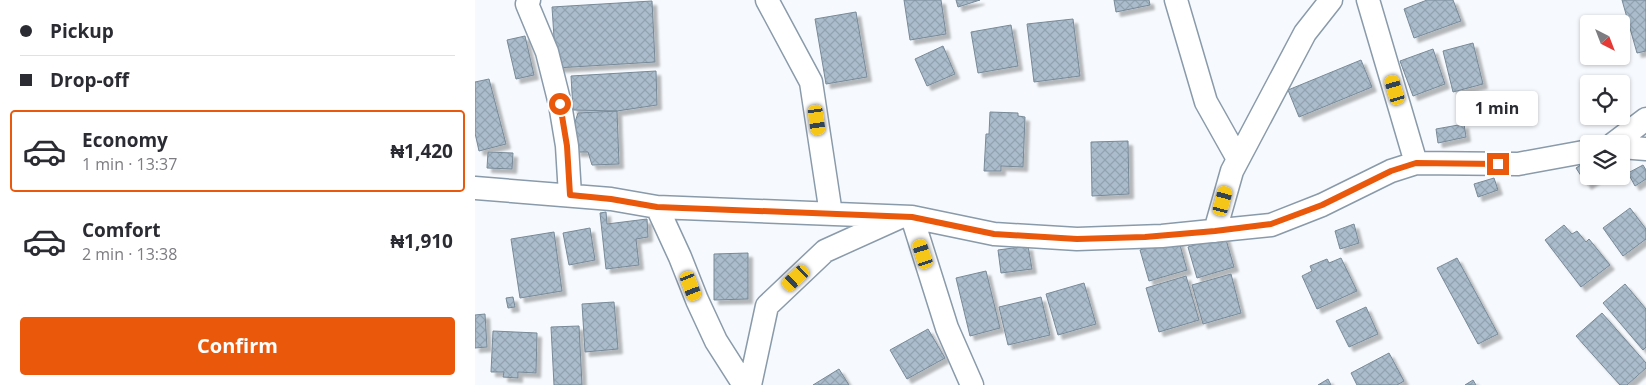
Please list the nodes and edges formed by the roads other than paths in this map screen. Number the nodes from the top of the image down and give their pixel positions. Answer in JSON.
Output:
{"nodes":[{"id":1,"x":767,"y":0,"type":"edge"},
{"id":2,"x":1176,"y":0,"type":"edge"},
{"id":3,"x":1331,"y":0,"type":"edge"},
{"id":4,"x":1368,"y":0,"type":"edge"},
{"id":5,"x":530,"y":1,"type":"edge"},
{"id":6,"x":1646,"y":119,"type":"edge"},
{"id":7,"x":1625,"y":135,"type":"edge"},
{"id":8,"x":1630,"y":148,"type":"edge"},
{"id":9,"x":1646,"y":149,"type":"edge"},
{"id":10,"x":1580,"y":152,"type":"edge"},
{"id":11,"x":1238,"y":159,"type":"junction"},
{"id":12,"x":1416,"y":163,"type":"junction"},
{"id":13,"x":475,"y":188,"type":"edge"},
{"id":14,"x":570,"y":195,"type":"junction"},
{"id":15,"x":657,"y":207,"type":"junction"},
{"id":16,"x":831,"y":214,"type":"junction"},
{"id":17,"x":907,"y":217,"type":"junction"},
{"id":18,"x":1215,"y":231,"type":"junction"},
{"id":19,"x":744,"y":385,"type":"edge"},
{"id":20,"x":750,"y":385,"type":"edge"},
{"id":21,"x":972,"y":385,"type":"edge"}],
"edges":[{"from":1,"to":16,"type":"street"},
{"from":2,"to":11,"type":"street"},
{"from":3,"to":11,"type":"street"},
{"from":4,"to":12,"type":"street"},
{"from":5,"to":14,"type":"street"},
{"from":6,"to":7,"type":"street"},
{"from":8,"to":9,"type":"street"},
{"from":10,"to":12,"type":"street"},
{"from":11,"to":18,"type":"street"},
{"from":12,"to":18,"type":"street"},
{"from":13,"to":14,"type":"street"},
{"from":14,"to":15,"type":"street"},
{"from":15,"to":16,"type":"street"},
{"from":15,"to":19,"type":"street"},
{"from":16,"to":17,"type":"street"},
{"from":17,"to":18,"type":"street"},
{"from":17,"to":20,"type":"street"},
{"from":17,"to":21,"type":"street"}]}
